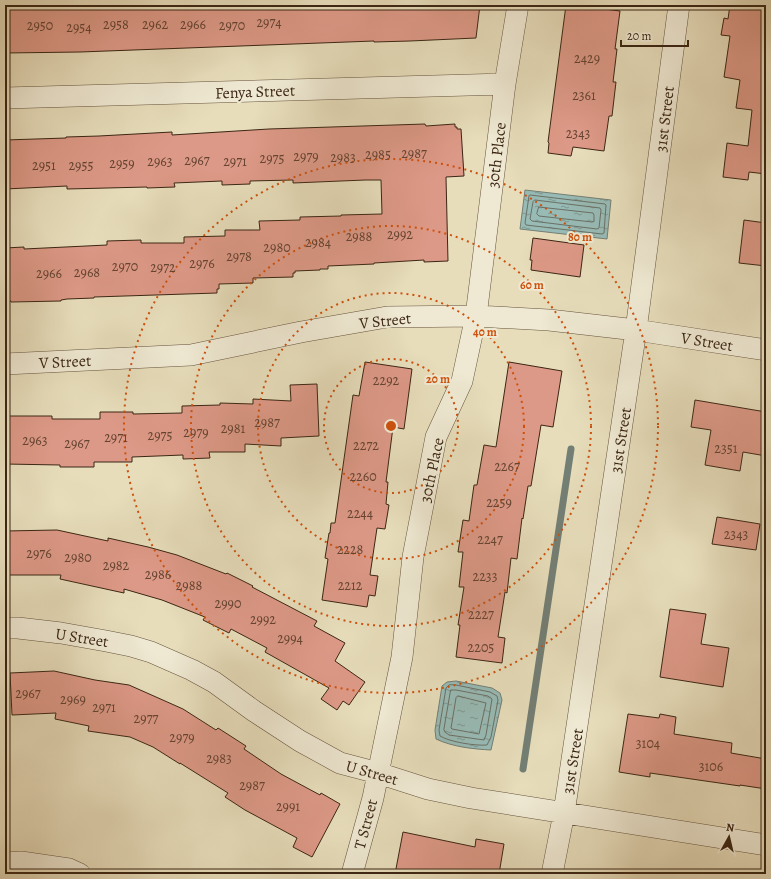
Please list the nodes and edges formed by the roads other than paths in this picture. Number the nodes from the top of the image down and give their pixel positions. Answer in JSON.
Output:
{"nodes":[{"id":1,"x":518,"y":5,"type":"edge"},
{"id":2,"x":679,"y":5,"type":"edge"},
{"id":3,"x":505,"y":84,"type":"junction"},
{"id":4,"x":5,"y":98,"type":"edge"},
{"id":5,"x":476,"y":316,"type":"junction"},
{"id":6,"x":636,"y":330,"type":"junction"},
{"id":7,"x":766,"y":350,"type":"edge"},
{"id":8,"x":5,"y":364,"type":"edge"},
{"id":9,"x":5,"y":628,"type":"edge"},
{"id":10,"x":378,"y":773,"type":"junction"},
{"id":11,"x":564,"y":813,"type":"junction"},
{"id":12,"x":766,"y":845,"type":"edge"},
{"id":13,"x":5,"y":863,"type":"edge"},
{"id":14,"x":80,"y":874,"type":"edge"},
{"id":15,"x":352,"y":874,"type":"edge"},
{"id":16,"x":552,"y":874,"type":"edge"}],
"edges":[{"from":1,"to":3,"type":"street","name":"30th Place"},
{"from":2,"to":6,"type":"street","name":"31st Street"},
{"from":3,"to":4,"type":"street","name":"Fenya Street"},
{"from":3,"to":5,"type":"street","name":"30th Place"},
{"from":5,"to":6,"type":"street","name":"V Street"},
{"from":5,"to":8,"type":"street","name":"V Street"},
{"from":5,"to":10,"type":"street","name":"30th Place"},
{"from":6,"to":7,"type":"street","name":"V Street"},
{"from":6,"to":11,"type":"street","name":"31st Street"},
{"from":9,"to":10,"type":"street","name":"U Street"},
{"from":10,"to":11,"type":"street","name":"U Street"},
{"from":10,"to":15,"type":"street","name":"T Street"},
{"from":11,"to":12,"type":"street","name":"U Street"},
{"from":11,"to":16,"type":"street","name":"31st Street"},
{"from":13,"to":14,"type":"street"}]}
